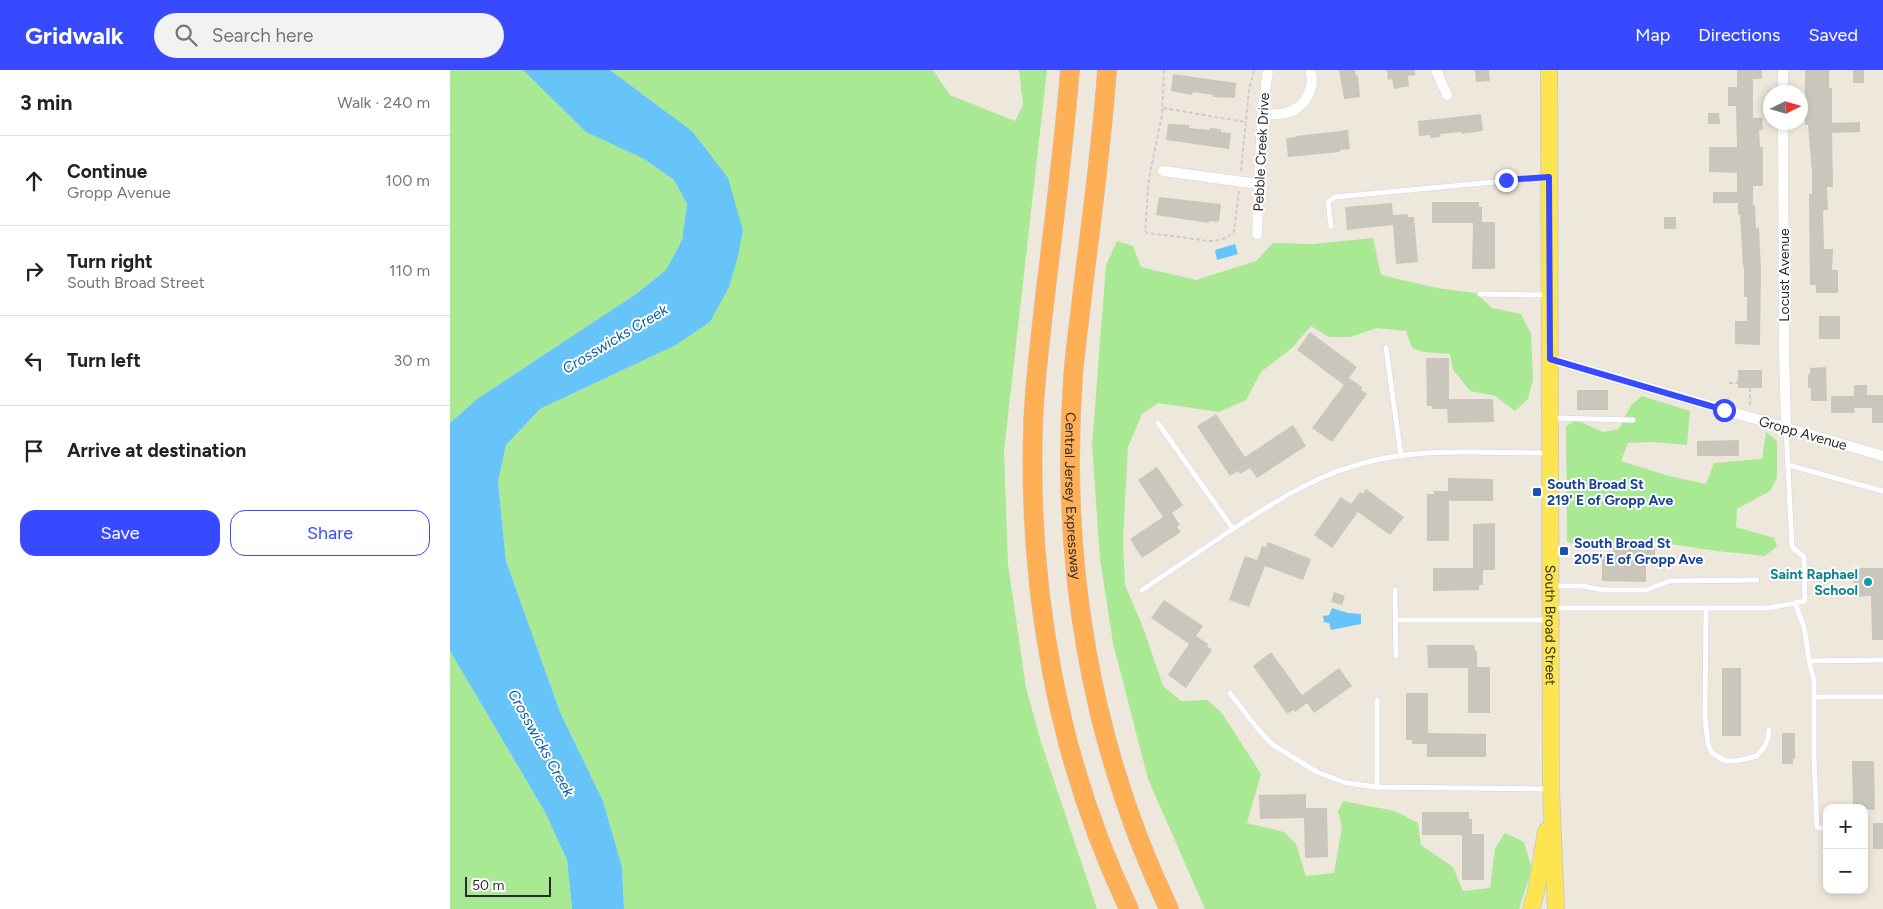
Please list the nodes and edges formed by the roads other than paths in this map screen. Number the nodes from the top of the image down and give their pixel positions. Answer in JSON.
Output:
{"nodes":[{"id":1,"x":1070,"y":70,"type":"edge"},
{"id":2,"x":1107,"y":70,"type":"edge"},
{"id":3,"x":1268,"y":70,"type":"edge"},
{"id":4,"x":1310,"y":70,"type":"edge"},
{"id":5,"x":1436,"y":70,"type":"edge"},
{"id":6,"x":1548,"y":70,"type":"edge"},
{"id":7,"x":1783,"y":70,"type":"edge"},
{"id":8,"x":1783,"y":85,"type":"edge"},
{"id":9,"x":1447,"y":95,"type":"dead end"},
{"id":10,"x":1262,"y":115,"type":"junction"},
{"id":11,"x":1783,"y":130,"type":"edge"},
{"id":12,"x":1163,"y":171,"type":"dead end"},
{"id":13,"x":1549,"y":177,"type":"junction"},
{"id":14,"x":1258,"y":184,"type":"junction"},
{"id":15,"x":1331,"y":226,"type":"dead end"},
{"id":16,"x":1257,"y":234,"type":"dead end"},
{"id":17,"x":1480,"y":294,"type":"dead end"},
{"id":18,"x":1550,"y":295,"type":"junction"},
{"id":19,"x":1386,"y":348,"type":"dead end"},
{"id":20,"x":1550,"y":359,"type":"junction"},
{"id":21,"x":1550,"y":418,"type":"junction"},
{"id":22,"x":1633,"y":420,"type":"dead end"},
{"id":23,"x":1158,"y":423,"type":"dead end"},
{"id":24,"x":1786,"y":428,"type":"junction"},
{"id":25,"x":1550,"y":453,"type":"junction"},
{"id":26,"x":1401,"y":456,"type":"junction"},
{"id":27,"x":1883,"y":456,"type":"edge"},
{"id":28,"x":1788,"y":465,"type":"junction"},
{"id":29,"x":1883,"y":491,"type":"edge"},
{"id":30,"x":1233,"y":529,"type":"junction"},
{"id":31,"x":1757,"y":580,"type":"dead end"},
{"id":32,"x":1551,"y":586,"type":"junction"},
{"id":33,"x":1142,"y":590,"type":"dead end"},
{"id":34,"x":1395,"y":590,"type":"dead end"},
{"id":35,"x":1795,"y":603,"type":"junction"},
{"id":36,"x":1706,"y":608,"type":"junction"},
{"id":37,"x":1550,"y":614,"type":"junction"},
{"id":38,"x":1395,"y":620,"type":"junction"},
{"id":39,"x":1396,"y":656,"type":"dead end"},
{"id":40,"x":1883,"y":660,"type":"edge"},
{"id":41,"x":1809,"y":661,"type":"junction"},
{"id":42,"x":1230,"y":693,"type":"dead end"},
{"id":43,"x":1814,"y":698,"type":"junction"},
{"id":44,"x":1883,"y":698,"type":"edge"},
{"id":45,"x":1377,"y":700,"type":"dead end"},
{"id":46,"x":1770,"y":730,"type":"dead end"},
{"id":47,"x":1377,"y":788,"type":"junction"},
{"id":48,"x":1551,"y":789,"type":"junction"},
{"id":49,"x":1124,"y":798,"type":"junction"},
{"id":50,"x":1823,"y":828,"type":"edge"},
{"id":51,"x":1100,"y":840,"type":"junction"},
{"id":52,"x":1116,"y":909,"type":"edge"},
{"id":53,"x":1129,"y":909,"type":"edge"},
{"id":54,"x":1169,"y":909,"type":"edge"},
{"id":55,"x":1179,"y":909,"type":"edge"},
{"id":56,"x":1531,"y":909,"type":"edge"},
{"id":57,"x":1556,"y":909,"type":"edge"}],
"edges":[{"from":1,"to":51,"type":"highway"},
{"from":2,"to":49,"type":"highway","name":"Central Jersey Expressway"},
{"from":3,"to":10,"type":"street","name":"Pebble Creek Drive"},
{"from":4,"to":10,"type":"street"},
{"from":5,"to":9,"type":"street"},
{"from":6,"to":13,"type":"main road","name":"South Broad Street"},
{"from":7,"to":8,"type":"street"},
{"from":10,"to":14,"type":"street","name":"Pebble Creek Drive"},
{"from":11,"to":24,"type":"street","name":"Locust Avenue"},
{"from":12,"to":14,"type":"street"},
{"from":13,"to":15,"type":"lane"},
{"from":13,"to":18,"type":"main road","name":"South Broad Street"},
{"from":14,"to":16,"type":"street","name":"Pebble Creek Drive"},
{"from":17,"to":18,"type":"lane"},
{"from":18,"to":20,"type":"main road","name":"South Broad Street"},
{"from":19,"to":26,"type":"lane"},
{"from":20,"to":21,"type":"main road","name":"South Broad Street"},
{"from":20,"to":24,"type":"street","name":"Gropp Avenue"},
{"from":21,"to":22,"type":"lane"},
{"from":21,"to":25,"type":"main road","name":"South Broad Street"},
{"from":23,"to":30,"type":"lane"},
{"from":24,"to":27,"type":"street","name":"Gropp Avenue"},
{"from":24,"to":28,"type":"lane"},
{"from":25,"to":26,"type":"lane"},
{"from":25,"to":32,"type":"main road","name":"South Broad Street"},
{"from":26,"to":30,"type":"lane"},
{"from":28,"to":29,"type":"lane"},
{"from":28,"to":35,"type":"lane"},
{"from":30,"to":33,"type":"lane"},
{"from":31,"to":32,"type":"lane"},
{"from":32,"to":37,"type":"main road","name":"South Broad Street"},
{"from":34,"to":38,"type":"lane"},
{"from":35,"to":36,"type":"lane"},
{"from":35,"to":41,"type":"lane"},
{"from":36,"to":37,"type":"lane"},
{"from":36,"to":46,"type":"lane"},
{"from":37,"to":38,"type":"lane"},
{"from":37,"to":48,"type":"main road","name":"South Broad Street"},
{"from":38,"to":39,"type":"lane"},
{"from":40,"to":41,"type":"lane"},
{"from":41,"to":43,"type":"lane"},
{"from":42,"to":47,"type":"lane"},
{"from":43,"to":44,"type":"lane"},
{"from":43,"to":50,"type":"lane"},
{"from":45,"to":47,"type":"lane"},
{"from":47,"to":48,"type":"lane"},
{"from":48,"to":56,"type":"main road","name":"South Broad Street"},
{"from":48,"to":57,"type":"main road","name":"South Broad Street"},
{"from":49,"to":54,"type":"highway","name":"Central Jersey Expressway"},
{"from":49,"to":55,"type":"highway"},
{"from":51,"to":52,"type":"highway"},
{"from":51,"to":53,"type":"highway"}]}
